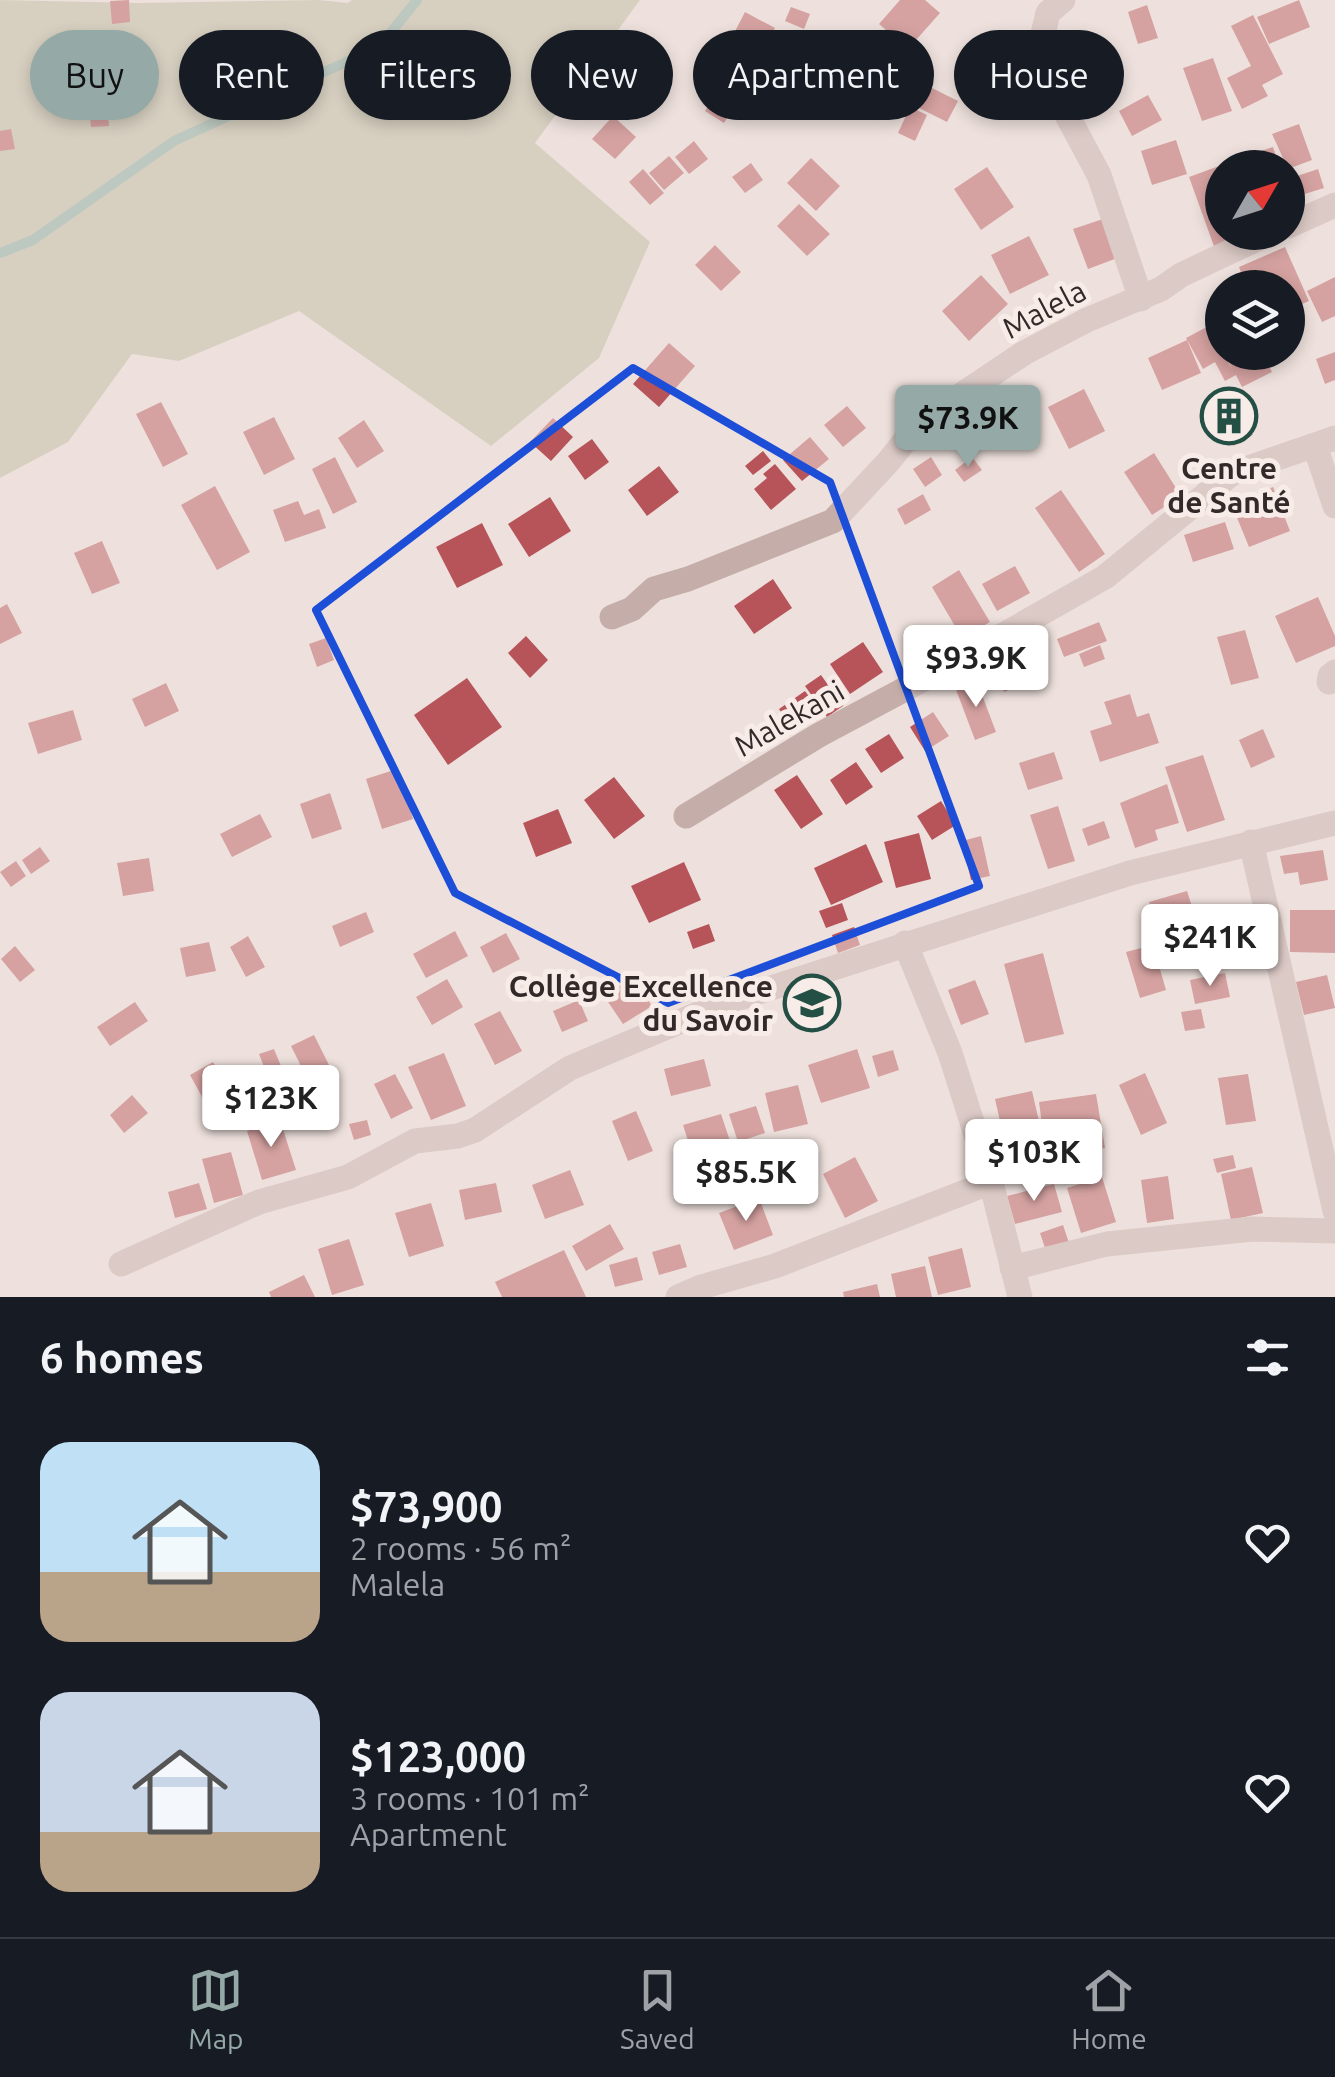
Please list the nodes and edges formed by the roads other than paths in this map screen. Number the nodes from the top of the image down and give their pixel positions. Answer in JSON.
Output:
{"nodes":[{"id":1,"x":1063,"y":0,"type":"edge"},
{"id":2,"x":1335,"y":205,"type":"edge"},
{"id":3,"x":1305,"y":218,"type":"edge"},
{"id":4,"x":1234,"y":250,"type":"edge"},
{"id":5,"x":1141,"y":299,"type":"junction"},
{"id":6,"x":1325,"y":442,"type":"edge"},
{"id":7,"x":1335,"y":506,"type":"edge"},
{"id":8,"x":612,"y":617,"type":"dead end"},
{"id":9,"x":686,"y":816,"type":"dead end"},
{"id":10,"x":1335,"y":823,"type":"edge"},
{"id":11,"x":1251,"y":842,"type":"junction"},
{"id":12,"x":905,"y":944,"type":"junction"},
{"id":13,"x":990,"y":1182,"type":"junction"},
{"id":14,"x":1335,"y":1211,"type":"edge"},
{"id":15,"x":1335,"y":1231,"type":"edge"},
{"id":16,"x":121,"y":1264,"type":"dead end"},
{"id":17,"x":1012,"y":1268,"type":"junction"},
{"id":18,"x":678,"y":1297,"type":"edge"},
{"id":19,"x":1020,"y":1297,"type":"edge"}],
"edges":[{"from":1,"to":5,"type":"street"},
{"from":2,"to":3,"type":"street"},
{"from":4,"to":5,"type":"street","name":"Malela"},
{"from":5,"to":8,"type":"street","name":"Malela"},
{"from":6,"to":7,"type":"street"},
{"from":6,"to":9,"type":"street","name":"Malekani"},
{"from":10,"to":11,"type":"street"},
{"from":11,"to":12,"type":"street"},
{"from":11,"to":14,"type":"street"},
{"from":12,"to":13,"type":"street"},
{"from":12,"to":16,"type":"street"},
{"from":13,"to":17,"type":"street"},
{"from":13,"to":18,"type":"street"},
{"from":15,"to":17,"type":"street"},
{"from":17,"to":19,"type":"street"}]}
